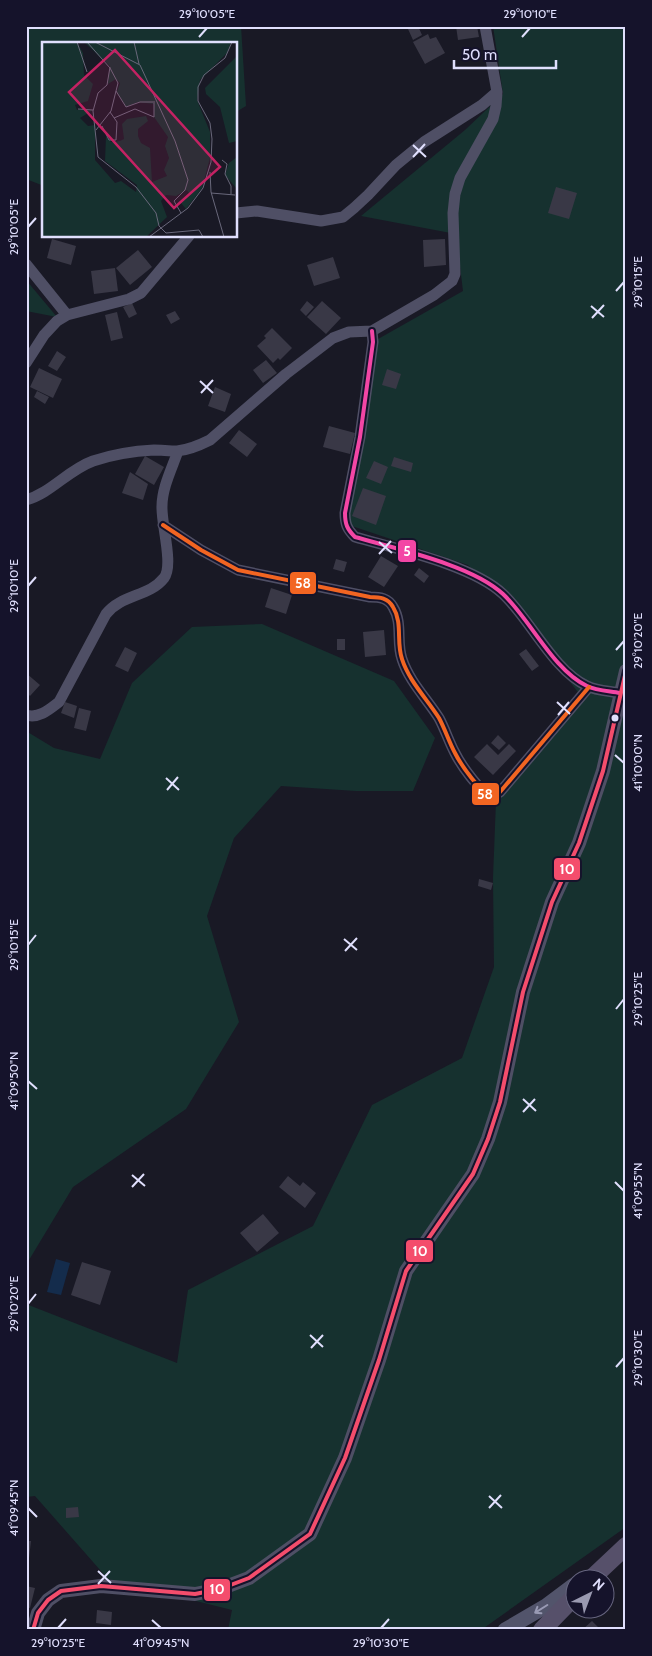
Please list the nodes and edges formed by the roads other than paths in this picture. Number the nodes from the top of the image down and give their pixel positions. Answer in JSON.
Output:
{"nodes":[{"id":1,"x":485,"y":26,"type":"edge"},
{"id":2,"x":497,"y":92,"type":"junction"},
{"id":3,"x":238,"y":213,"type":"edge"},
{"id":4,"x":187,"y":238,"type":"edge"},
{"id":5,"x":26,"y":264,"type":"edge"},
{"id":6,"x":67,"y":315,"type":"junction"},
{"id":7,"x":372,"y":332,"type":"junction"},
{"id":8,"x":26,"y":363,"type":"edge"},
{"id":9,"x":178,"y":451,"type":"junction"},
{"id":10,"x":26,"y":500,"type":"edge"},
{"id":11,"x":163,"y":525,"type":"junction"},
{"id":12,"x":626,"y":671,"type":"edge"},
{"id":13,"x":589,"y":687,"type":"junction"},
{"id":14,"x":620,"y":693,"type":"junction"},
{"id":15,"x":26,"y":715,"type":"edge"},
{"id":16,"x":626,"y":1546,"type":"edge"},
{"id":17,"x":612,"y":1558,"type":"junction"},
{"id":18,"x":598,"y":1568,"type":"edge"},
{"id":19,"x":602,"y":1568,"type":"edge"},
{"id":20,"x":564,"y":1592,"type":"edge"},
{"id":21,"x":564,"y":1607,"type":"edge"},
{"id":22,"x":33,"y":1630,"type":"edge"},
{"id":23,"x":505,"y":1630,"type":"edge"},
{"id":24,"x":542,"y":1630,"type":"edge"}],
"edges":[{"from":1,"to":2,"type":"street"},
{"from":2,"to":3,"type":"street"},
{"from":2,"to":7,"type":"street"},
{"from":4,"to":6,"type":"street"},
{"from":5,"to":6,"type":"street"},
{"from":6,"to":8,"type":"street"},
{"from":7,"to":9,"type":"street"},
{"from":7,"to":13,"type":"street"},
{"from":9,"to":10,"type":"street"},
{"from":9,"to":11,"type":"street"},
{"from":11,"to":13,"type":"street"},
{"from":11,"to":15,"type":"street"},
{"from":12,"to":14,"type":"street"},
{"from":13,"to":14,"type":"street"},
{"from":14,"to":22,"type":"street"},
{"from":16,"to":17,"type":"main road"},
{"from":17,"to":18,"type":"main road"},
{"from":17,"to":19,"type":"main road"},
{"from":20,"to":23,"type":"main road","one_way":true},
{"from":21,"to":24,"type":"main road"}]}
